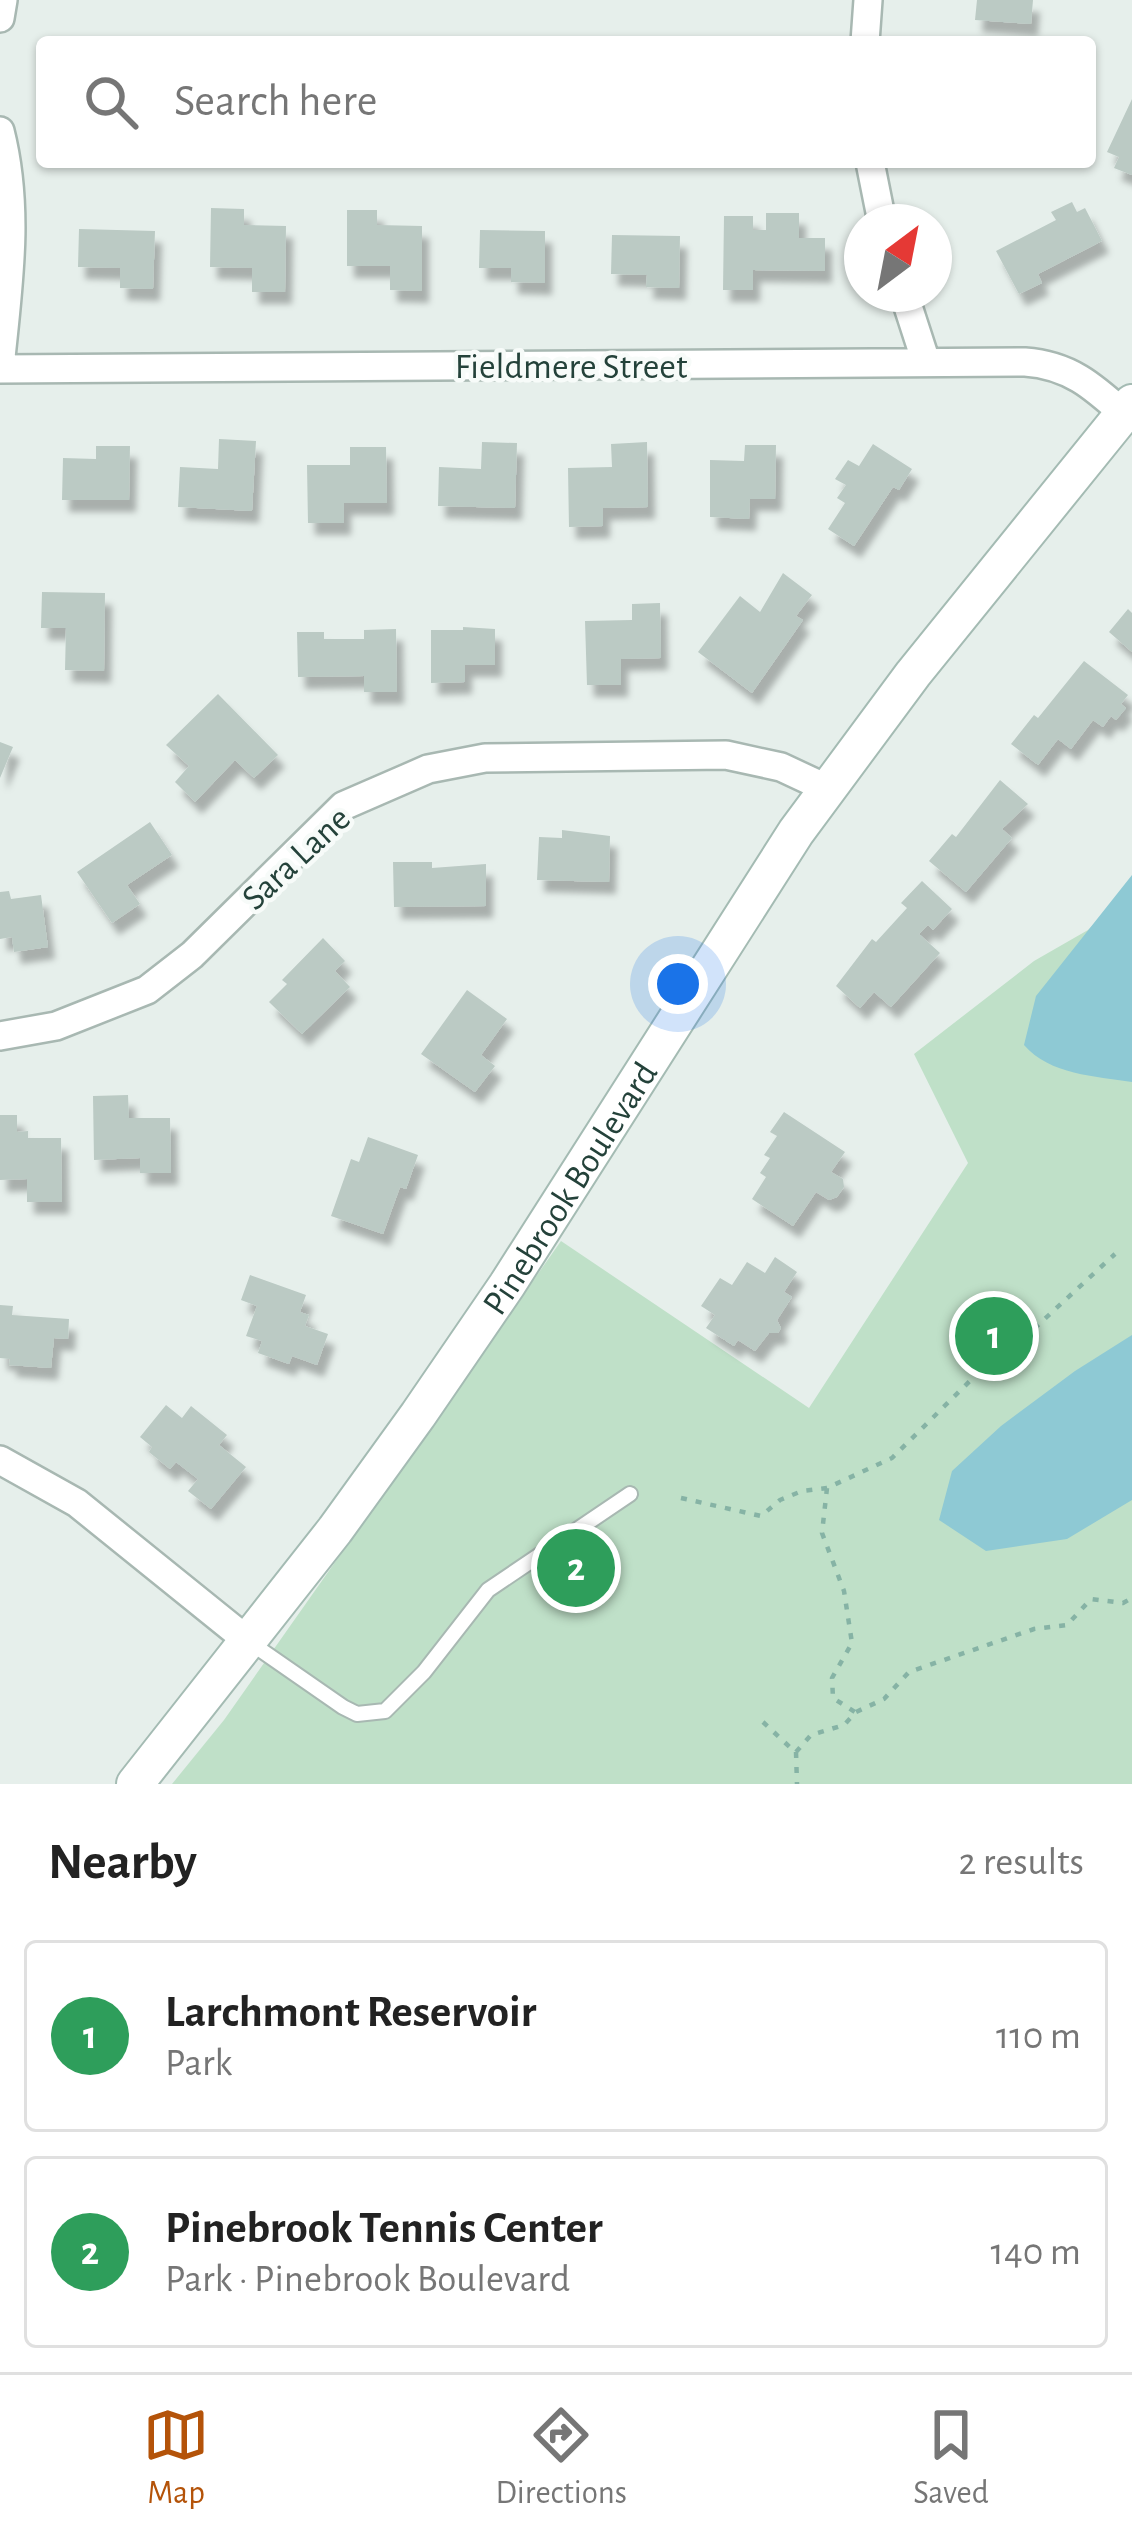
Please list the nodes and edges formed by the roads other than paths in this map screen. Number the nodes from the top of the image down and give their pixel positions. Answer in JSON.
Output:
{"nodes":[{"id":1,"x":3,"y":0,"type":"edge"},
{"id":2,"x":868,"y":0,"type":"edge"},
{"id":3,"x":0,"y":18,"type":"edge"},
{"id":4,"x":866,"y":36,"type":"edge"},
{"id":5,"x":0,"y":131,"type":"edge"},
{"id":6,"x":871,"y":168,"type":"edge"},
{"id":7,"x":878,"y":204,"type":"edge"},
{"id":8,"x":910,"y":312,"type":"edge"},
{"id":9,"x":926,"y":362,"type":"junction"},
{"id":10,"x":0,"y":368,"type":"edge"},
{"id":11,"x":1130,"y":410,"type":"edge"},
{"id":12,"x":828,"y":789,"type":"junction"},
{"id":13,"x":0,"y":1036,"type":"edge"},
{"id":14,"x":0,"y":1460,"type":"edge"},
{"id":15,"x":630,"y":1494,"type":"dead end"},
{"id":16,"x":248,"y":1641,"type":"junction"},
{"id":17,"x":135,"y":1784,"type":"edge"}],
"edges":[{"from":1,"to":3,"type":"street"},
{"from":2,"to":4,"type":"street"},
{"from":5,"to":10,"type":"street"},
{"from":6,"to":7,"type":"street"},
{"from":8,"to":9,"type":"street"},
{"from":9,"to":10,"type":"street","name":"Fieldmere Street"},
{"from":9,"to":11,"type":"street","name":"Fieldmere Street"},
{"from":11,"to":12,"type":"street","name":"Pinebrook Boulevard"},
{"from":12,"to":13,"type":"street","name":"Sara Lane"},
{"from":12,"to":16,"type":"street","name":"Pinebrook Boulevard"},
{"from":14,"to":16,"type":"street"},
{"from":15,"to":16,"type":"lane"},
{"from":16,"to":17,"type":"street","name":"Pinebrook Boulevard"}]}
